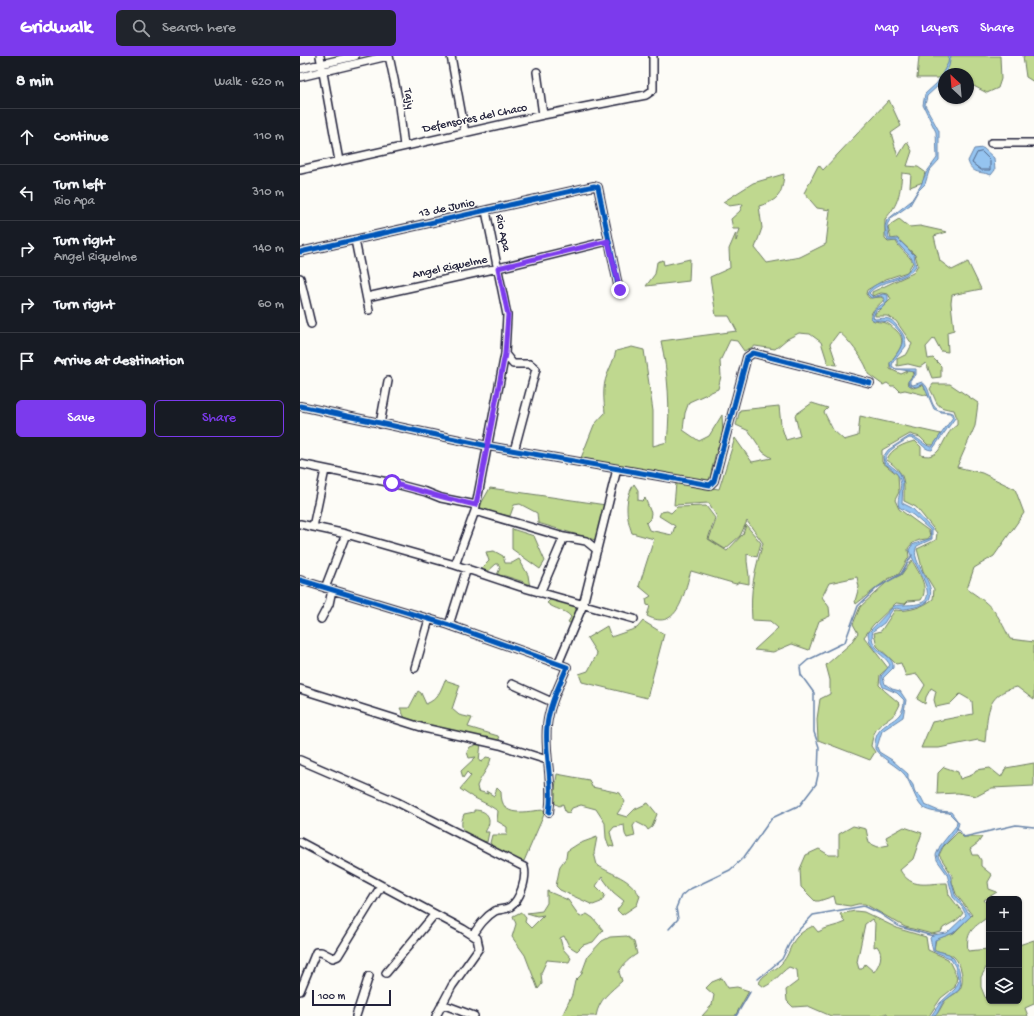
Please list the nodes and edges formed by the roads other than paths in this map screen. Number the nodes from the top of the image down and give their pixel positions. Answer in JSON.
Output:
{"nodes":[{"id":1,"x":320,"y":56,"type":"edge"},
{"id":2,"x":355,"y":56,"type":"edge"},
{"id":3,"x":388,"y":56,"type":"edge"},
{"id":4,"x":451,"y":56,"type":"edge"},
{"id":5,"x":653,"y":56,"type":"edge"},
{"id":6,"x":322,"y":64,"type":"junction"},
{"id":7,"x":300,"y":69,"type":"edge"},
{"id":8,"x":323,"y":72,"type":"junction"},
{"id":9,"x":537,"y":72,"type":"dead end"},
{"id":10,"x":300,"y":77,"type":"edge"},
{"id":11,"x":543,"y":115,"type":"junction"},
{"id":12,"x":465,"y":133,"type":"junction"},
{"id":13,"x":991,"y":143,"type":"dead end"},
{"id":14,"x":1034,"y":143,"type":"edge"},
{"id":15,"x":404,"y":146,"type":"junction"},
{"id":16,"x":339,"y":161,"type":"junction"},
{"id":17,"x":300,"y":170,"type":"edge"},
{"id":18,"x":486,"y":211,"type":"junction"},
{"id":19,"x":355,"y":240,"type":"junction"},
{"id":20,"x":608,"y":241,"type":"junction"},
{"id":21,"x":300,"y":252,"type":"edge"},
{"id":22,"x":498,"y":268,"type":"junction"},
{"id":23,"x":300,"y":278,"type":"edge"},
{"id":24,"x":620,"y":290,"type":"dead end"},
{"id":25,"x":367,"y":297,"type":"junction"},
{"id":26,"x":369,"y":310,"type":"dead end"},
{"id":27,"x":311,"y":324,"type":"dead end"},
{"id":28,"x":505,"y":354,"type":"junction"},
{"id":29,"x":388,"y":381,"type":"dead end"},
{"id":30,"x":870,"y":383,"type":"dead end"},
{"id":31,"x":300,"y":406,"type":"edge"},
{"id":32,"x":380,"y":424,"type":"junction"},
{"id":33,"x":488,"y":446,"type":"junction"},
{"id":34,"x":514,"y":451,"type":"junction"},
{"id":35,"x":300,"y":464,"type":"edge"},
{"id":36,"x":617,"y":469,"type":"junction"},
{"id":37,"x":325,"y":470,"type":"junction"},
{"id":38,"x":475,"y":508,"type":"junction"},
{"id":39,"x":300,"y":524,"type":"edge"},
{"id":40,"x":313,"y":527,"type":"junction"},
{"id":41,"x":346,"y":534,"type":"junction"},
{"id":42,"x":564,"y":537,"type":"junction"},
{"id":43,"x":597,"y":550,"type":"junction"},
{"id":44,"x":455,"y":565,"type":"junction"},
{"id":45,"x":467,"y":568,"type":"junction"},
{"id":46,"x":300,"y":580,"type":"edge"},
{"id":47,"x":329,"y":589,"type":"junction"},
{"id":48,"x":540,"y":593,"type":"junction"},
{"id":49,"x":583,"y":605,"type":"junction"},
{"id":50,"x":321,"y":619,"type":"dead end"},
{"id":51,"x":429,"y":619,"type":"junction"},
{"id":52,"x":634,"y":620,"type":"dead end"},
{"id":53,"x":449,"y":625,"type":"junction"},
{"id":54,"x":558,"y":664,"type":"junction"},
{"id":55,"x":415,"y":668,"type":"dead end"},
{"id":56,"x":512,"y":684,"type":"dead end"},
{"id":57,"x":300,"y":689,"type":"edge"},
{"id":58,"x":552,"y":702,"type":"junction"},
{"id":59,"x":300,"y":760,"type":"edge"},
{"id":60,"x":547,"y":760,"type":"junction"},
{"id":61,"x":549,"y":812,"type":"dead end"},
{"id":62,"x":300,"y":842,"type":"edge"},
{"id":63,"x":381,"y":886,"type":"junction"},
{"id":64,"x":434,"y":915,"type":"junction"},
{"id":65,"x":473,"y":934,"type":"junction"},
{"id":66,"x":386,"y":973,"type":"dead end"},
{"id":67,"x":368,"y":976,"type":"dead end"},
{"id":68,"x":300,"y":991,"type":"edge"},
{"id":69,"x":442,"y":1004,"type":"junction"},
{"id":70,"x":356,"y":1016,"type":"edge"},
{"id":71,"x":436,"y":1016,"type":"edge"},
{"id":72,"x":474,"y":1016,"type":"edge"}],
"edges":[{"from":1,"to":6,"type":"street"},
{"from":2,"to":6,"type":"street"},
{"from":3,"to":8,"type":"street"},
{"from":3,"to":15,"type":"street","name":"Tajy"},
{"from":4,"to":12,"type":"street"},
{"from":5,"to":11,"type":"street","name":"Defensores del Chaco"},
{"from":6,"to":7,"type":"street"},
{"from":6,"to":8,"type":"street"},
{"from":8,"to":10,"type":"street"},
{"from":8,"to":16,"type":"street"},
{"from":9,"to":11,"type":"street"},
{"from":11,"to":12,"type":"street","name":"Defensores del Chaco"},
{"from":12,"to":15,"type":"street","name":"Defensores del Chaco"},
{"from":13,"to":14,"type":"street"},
{"from":15,"to":16,"type":"street","name":"Defensores del Chaco"},
{"from":16,"to":17,"type":"street","name":"Defensores del Chaco"},
{"from":18,"to":19,"type":"street","name":"13 de Junio"},
{"from":18,"to":20,"type":"street","name":"13 de Junio"},
{"from":18,"to":22,"type":"street","name":"Rio Apa"},
{"from":19,"to":21,"type":"street","name":"13 de Junio"},
{"from":19,"to":25,"type":"street"},
{"from":20,"to":22,"type":"street","name":"Angel Riquelme"},
{"from":20,"to":24,"type":"street"},
{"from":22,"to":25,"type":"street","name":"Angel Riquelme"},
{"from":22,"to":28,"type":"street","name":"Rio Apa"},
{"from":23,"to":27,"type":"street"},
{"from":25,"to":26,"type":"street"},
{"from":28,"to":33,"type":"street","name":"Rio Apa"},
{"from":28,"to":34,"type":"street"},
{"from":29,"to":32,"type":"street"},
{"from":30,"to":36,"type":"street"},
{"from":31,"to":32,"type":"street"},
{"from":32,"to":33,"type":"street"},
{"from":33,"to":34,"type":"street"},
{"from":33,"to":38,"type":"street","name":"Rio Apa"},
{"from":34,"to":36,"type":"street"},
{"from":35,"to":37,"type":"street"},
{"from":36,"to":43,"type":"street"},
{"from":37,"to":38,"type":"street"},
{"from":37,"to":40,"type":"street"},
{"from":38,"to":42,"type":"street"},
{"from":38,"to":44,"type":"street","name":"Rio Apa"},
{"from":39,"to":40,"type":"street"},
{"from":40,"to":41,"type":"street"},
{"from":41,"to":44,"type":"street"},
{"from":41,"to":47,"type":"street"},
{"from":42,"to":43,"type":"street"},
{"from":42,"to":48,"type":"street"},
{"from":43,"to":49,"type":"street"},
{"from":44,"to":45,"type":"street"},
{"from":45,"to":48,"type":"street"},
{"from":45,"to":53,"type":"street"},
{"from":46,"to":47,"type":"street"},
{"from":47,"to":50,"type":"street"},
{"from":47,"to":51,"type":"street"},
{"from":48,"to":49,"type":"street"},
{"from":49,"to":52,"type":"street"},
{"from":49,"to":54,"type":"street"},
{"from":51,"to":53,"type":"street"},
{"from":51,"to":55,"type":"street"},
{"from":53,"to":54,"type":"street"},
{"from":54,"to":58,"type":"street"},
{"from":56,"to":58,"type":"street"},
{"from":57,"to":60,"type":"street"},
{"from":58,"to":60,"type":"street"},
{"from":59,"to":65,"type":"street"},
{"from":60,"to":61,"type":"street"},
{"from":62,"to":63,"type":"street"},
{"from":63,"to":64,"type":"street"},
{"from":63,"to":68,"type":"street"},
{"from":64,"to":65,"type":"street"},
{"from":64,"to":66,"type":"street"},
{"from":65,"to":69,"type":"street"},
{"from":67,"to":70,"type":"street"},
{"from":69,"to":71,"type":"street"},
{"from":69,"to":72,"type":"street"}]}
